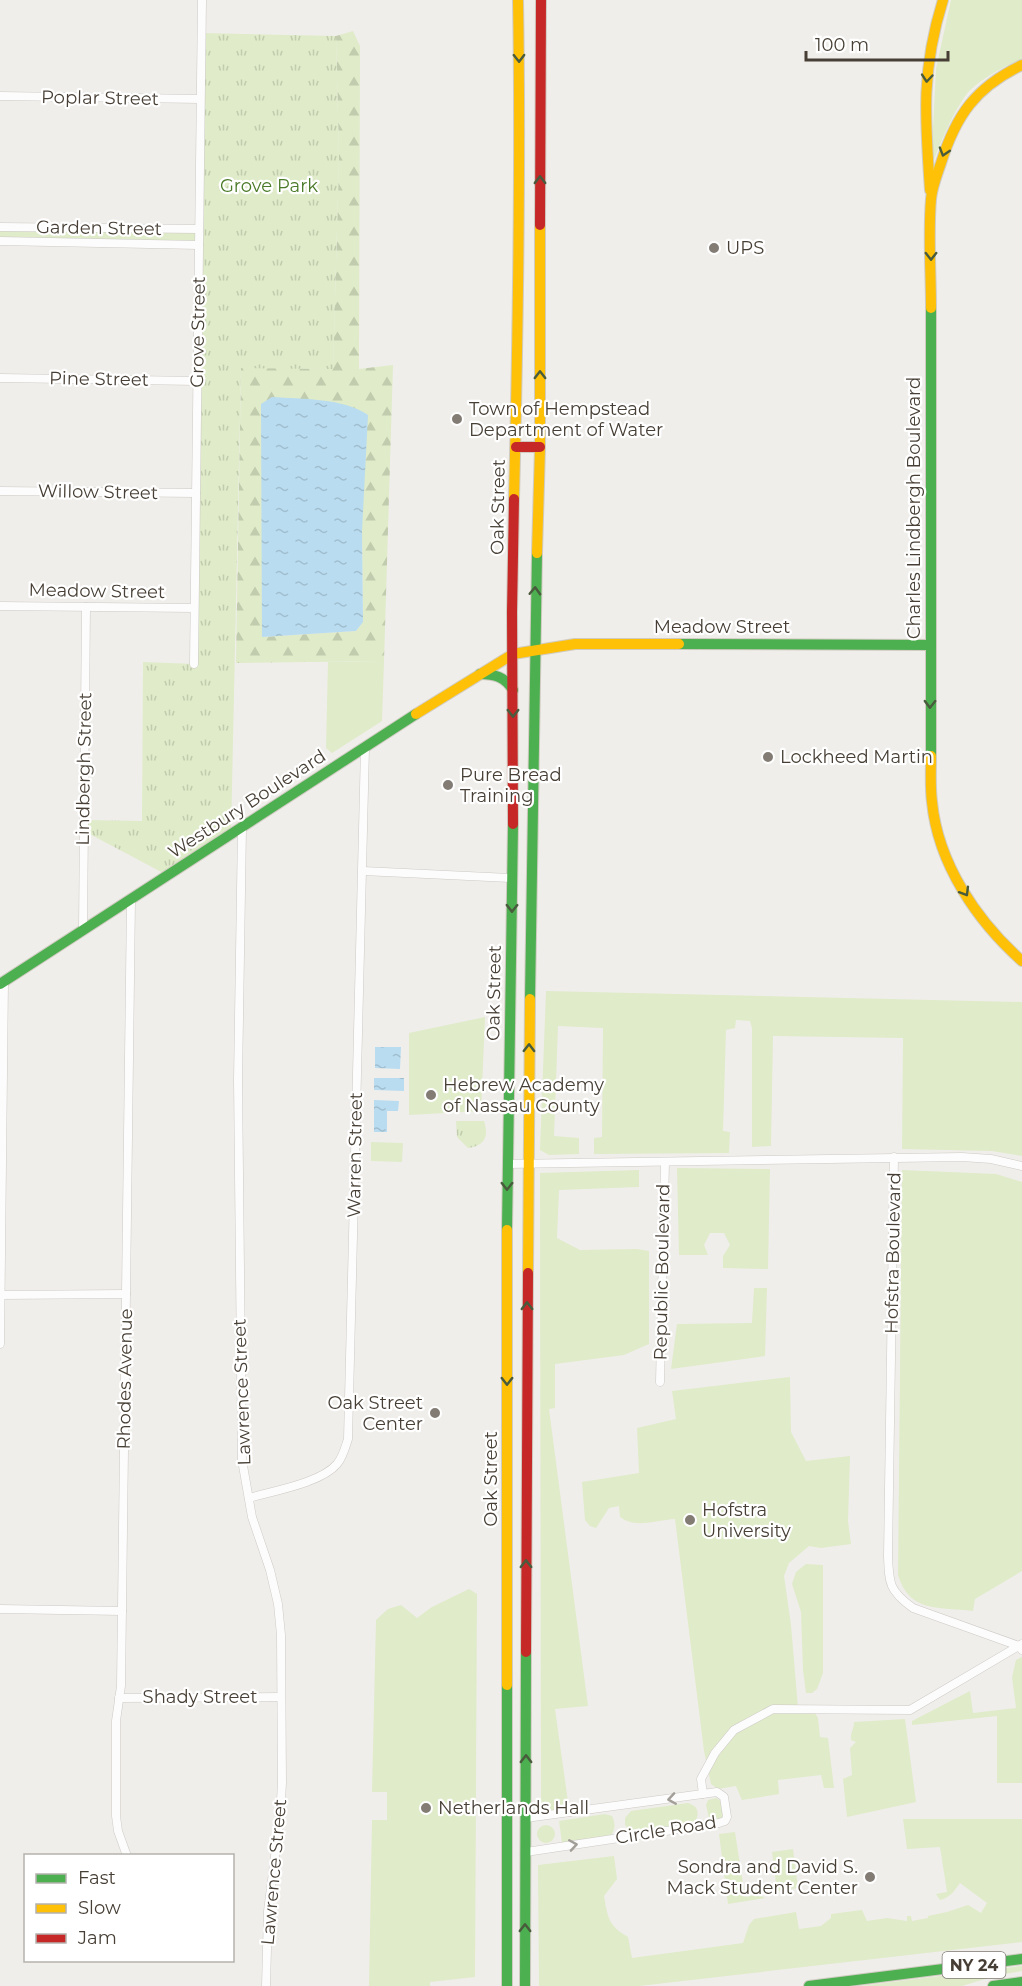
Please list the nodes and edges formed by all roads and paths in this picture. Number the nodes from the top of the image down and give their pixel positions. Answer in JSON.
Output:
{"nodes":[{"id":1,"x":202,"y":0,"type":"edge"},
{"id":2,"x":519,"y":0,"type":"edge"},
{"id":3,"x":541,"y":0,"type":"edge"},
{"id":4,"x":943,"y":0,"type":"edge"},
{"id":5,"x":1022,"y":65,"type":"edge"},
{"id":6,"x":0,"y":96,"type":"edge"},
{"id":7,"x":200,"y":99,"type":"junction"},
{"id":8,"x":931,"y":197,"type":"junction"},
{"id":9,"x":0,"y":227,"type":"edge"},
{"id":10,"x":199,"y":229,"type":"junction"},
{"id":11,"x":0,"y":241,"type":"edge"},
{"id":12,"x":198,"y":245,"type":"junction"},
{"id":13,"x":540,"y":254,"type":"junction"},
{"id":14,"x":519,"y":255,"type":"junction"},
{"id":15,"x":0,"y":378,"type":"edge"},
{"id":16,"x":197,"y":381,"type":"junction"},
{"id":17,"x":516,"y":447,"type":"junction"},
{"id":18,"x":540,"y":447,"type":"junction"},
{"id":19,"x":0,"y":491,"type":"edge"},
{"id":20,"x":195,"y":493,"type":"junction"},
{"id":21,"x":0,"y":606,"type":"edge"},
{"id":22,"x":86,"y":607,"type":"junction"},
{"id":23,"x":194,"y":608,"type":"junction"},
{"id":24,"x":931,"y":645,"type":"junction"},
{"id":25,"x":534,"y":650,"type":"junction"},
{"id":26,"x":513,"y":654,"type":"junction"},
{"id":27,"x":194,"y":664,"type":"dead end"},
{"id":28,"x":480,"y":674,"type":"junction"},
{"id":29,"x":513,"y":690,"type":"junction"},
{"id":30,"x":364,"y":748,"type":"junction"},
{"id":31,"x":242,"y":828,"type":"junction"},
{"id":32,"x":363,"y":871,"type":"junction"},
{"id":33,"x":512,"y":878,"type":"junction"},
{"id":34,"x":131,"y":900,"type":"junction"},
{"id":35,"x":83,"y":930,"type":"junction"},
{"id":36,"x":1022,"y":961,"type":"edge"},
{"id":37,"x":2,"y":982,"type":"edge"},
{"id":38,"x":894,"y":1157,"type":"junction"},
{"id":39,"x":665,"y":1162,"type":"junction"},
{"id":40,"x":507,"y":1164,"type":"junction"},
{"id":41,"x":528,"y":1164,"type":"junction"},
{"id":42,"x":1022,"y":1166,"type":"edge"},
{"id":43,"x":126,"y":1294,"type":"junction"},
{"id":44,"x":0,"y":1295,"type":"edge"},
{"id":45,"x":0,"y":1344,"type":"edge"},
{"id":46,"x":660,"y":1382,"type":"dead end"},
{"id":47,"x":508,"y":1491,"type":"junction"},
{"id":48,"x":526,"y":1491,"type":"junction"},
{"id":49,"x":249,"y":1498,"type":"junction"},
{"id":50,"x":0,"y":1609,"type":"edge"},
{"id":51,"x":122,"y":1611,"type":"junction"},
{"id":52,"x":1021,"y":1647,"type":"edge"},
{"id":53,"x":281,"y":1697,"type":"junction"},
{"id":54,"x":119,"y":1698,"type":"junction"},
{"id":55,"x":703,"y":1794,"type":"junction"},
{"id":56,"x":526,"y":1818,"type":"junction"},
{"id":57,"x":526,"y":1852,"type":"junction"},
{"id":58,"x":126,"y":1854,"type":"edge"},
{"id":59,"x":1022,"y":1959,"type":"edge"},
{"id":60,"x":1022,"y":1982,"type":"edge"},
{"id":61,"x":266,"y":1986,"type":"edge"},
{"id":62,"x":507,"y":1986,"type":"edge"},
{"id":63,"x":525,"y":1986,"type":"edge"},
{"id":64,"x":809,"y":1986,"type":"edge"},
{"id":65,"x":993,"y":1986,"type":"edge"}],
"edges":[{"from":1,"to":7,"type":"street","name":"Grove Street"},
{"from":2,"to":14,"type":"street","name":"Oak Street","one_way":true},
{"from":13,"to":3,"type":"street","name":"Oak Street","one_way":true},
{"from":4,"to":8,"type":"street","one_way":true},
{"from":5,"to":8,"type":"street","name":"Charles Lindbergh Boulevard","one_way":true},
{"from":6,"to":7,"type":"street","name":"Poplar Street"},
{"from":7,"to":10,"type":"street","name":"Grove Street"},
{"from":8,"to":24,"type":"street","name":"Charles Lindbergh Boulevard","one_way":true},
{"from":9,"to":10,"type":"street","name":"Garden Street"},
{"from":10,"to":12,"type":"street","name":"Grove Street"},
{"from":11,"to":12,"type":"street","name":"Garden Street"},
{"from":12,"to":16,"type":"street","name":"Grove Street"},
{"from":13,"to":14,"type":"street"},
{"from":18,"to":13,"type":"street","name":"Oak Street","one_way":true},
{"from":14,"to":17,"type":"street","name":"Oak Street"},
{"from":15,"to":16,"type":"street","name":"Pine Street"},
{"from":16,"to":20,"type":"street","name":"Grove Street"},
{"from":17,"to":18,"type":"street"},
{"from":17,"to":26,"type":"street","name":"Oak Street"},
{"from":25,"to":18,"type":"street","name":"Oak Street","one_way":true},
{"from":19,"to":20,"type":"street","name":"Willow Street"},
{"from":20,"to":23,"type":"street","name":"Grove Street"},
{"from":21,"to":22,"type":"street","name":"Meadow Street"},
{"from":22,"to":23,"type":"street","name":"Meadow Street"},
{"from":22,"to":35,"type":"street","name":"Lindbergh Street"},
{"from":23,"to":27,"type":"street","name":"Grove Street"},
{"from":24,"to":25,"type":"street","name":"Meadow Street"},
{"from":24,"to":36,"type":"street","name":"Charles Lindbergh Boulevard","one_way":true},
{"from":25,"to":26,"type":"street","name":"Meadow Street"},
{"from":41,"to":25,"type":"street","name":"Oak Street","one_way":true},
{"from":26,"to":28,"type":"street","name":"Westbury Boulevard"},
{"from":26,"to":29,"type":"street","name":"Oak Street"},
{"from":28,"to":29,"type":"street"},
{"from":28,"to":30,"type":"street","name":"Westbury Boulevard"},
{"from":29,"to":33,"type":"street","name":"Oak Street","one_way":true},
{"from":30,"to":31,"type":"street","name":"Westbury Boulevard"},
{"from":30,"to":32,"type":"street","name":"Warren Street"},
{"from":31,"to":34,"type":"street","name":"Westbury Boulevard"},
{"from":31,"to":49,"type":"street","name":"Lawrence Street"},
{"from":32,"to":33,"type":"street"},
{"from":32,"to":49,"type":"street","name":"Warren Street"},
{"from":33,"to":40,"type":"street","name":"Oak Street","one_way":true},
{"from":34,"to":35,"type":"street","name":"Westbury Boulevard"},
{"from":34,"to":43,"type":"street","name":"Rhodes Avenue"},
{"from":35,"to":37,"type":"street","name":"Westbury Boulevard"},
{"from":37,"to":44,"type":"street"},
{"from":38,"to":39,"type":"street","name":"Hofstra Boulevard"},
{"from":38,"to":42,"type":"street"},
{"from":38,"to":52,"type":"street","name":"Hofstra Boulevard"},
{"from":39,"to":41,"type":"street","name":"Hofstra Boulevard"},
{"from":39,"to":46,"type":"street","name":"Republic Boulevard"},
{"from":40,"to":41,"type":"street","name":"Hofstra Boulevard"},
{"from":40,"to":47,"type":"street","name":"Oak Street","one_way":true},
{"from":48,"to":41,"type":"street","name":"Oak Street","one_way":true},
{"from":43,"to":44,"type":"street"},
{"from":43,"to":51,"type":"street","name":"Rhodes Avenue"},
{"from":44,"to":45,"type":"street"},
{"from":47,"to":48,"type":"street"},
{"from":47,"to":62,"type":"street","name":"Oak Street"},
{"from":56,"to":48,"type":"street","name":"Oak Street","one_way":true},
{"from":49,"to":53,"type":"street","name":"Lawrence Street"},
{"from":50,"to":51,"type":"street"},
{"from":51,"to":54,"type":"street","name":"Rhodes Avenue"},
{"from":52,"to":55,"type":"street"},
{"from":53,"to":54,"type":"street","name":"Shady Street"},
{"from":53,"to":61,"type":"street","name":"Lawrence Street"},
{"from":54,"to":58,"type":"street","name":"Rhodes Avenue"},
{"from":55,"to":56,"type":"street","name":"Circle Road","one_way":true},
{"from":57,"to":55,"type":"street","name":"Circle Road","one_way":true},
{"from":56,"to":57,"type":"street","name":"Oak Street"},
{"from":63,"to":57,"type":"street","name":"Oak Street","one_way":true},
{"from":59,"to":64,"type":"street","number":"NY 24"},
{"from":60,"to":65,"type":"street","number":"NY 24"}]}
